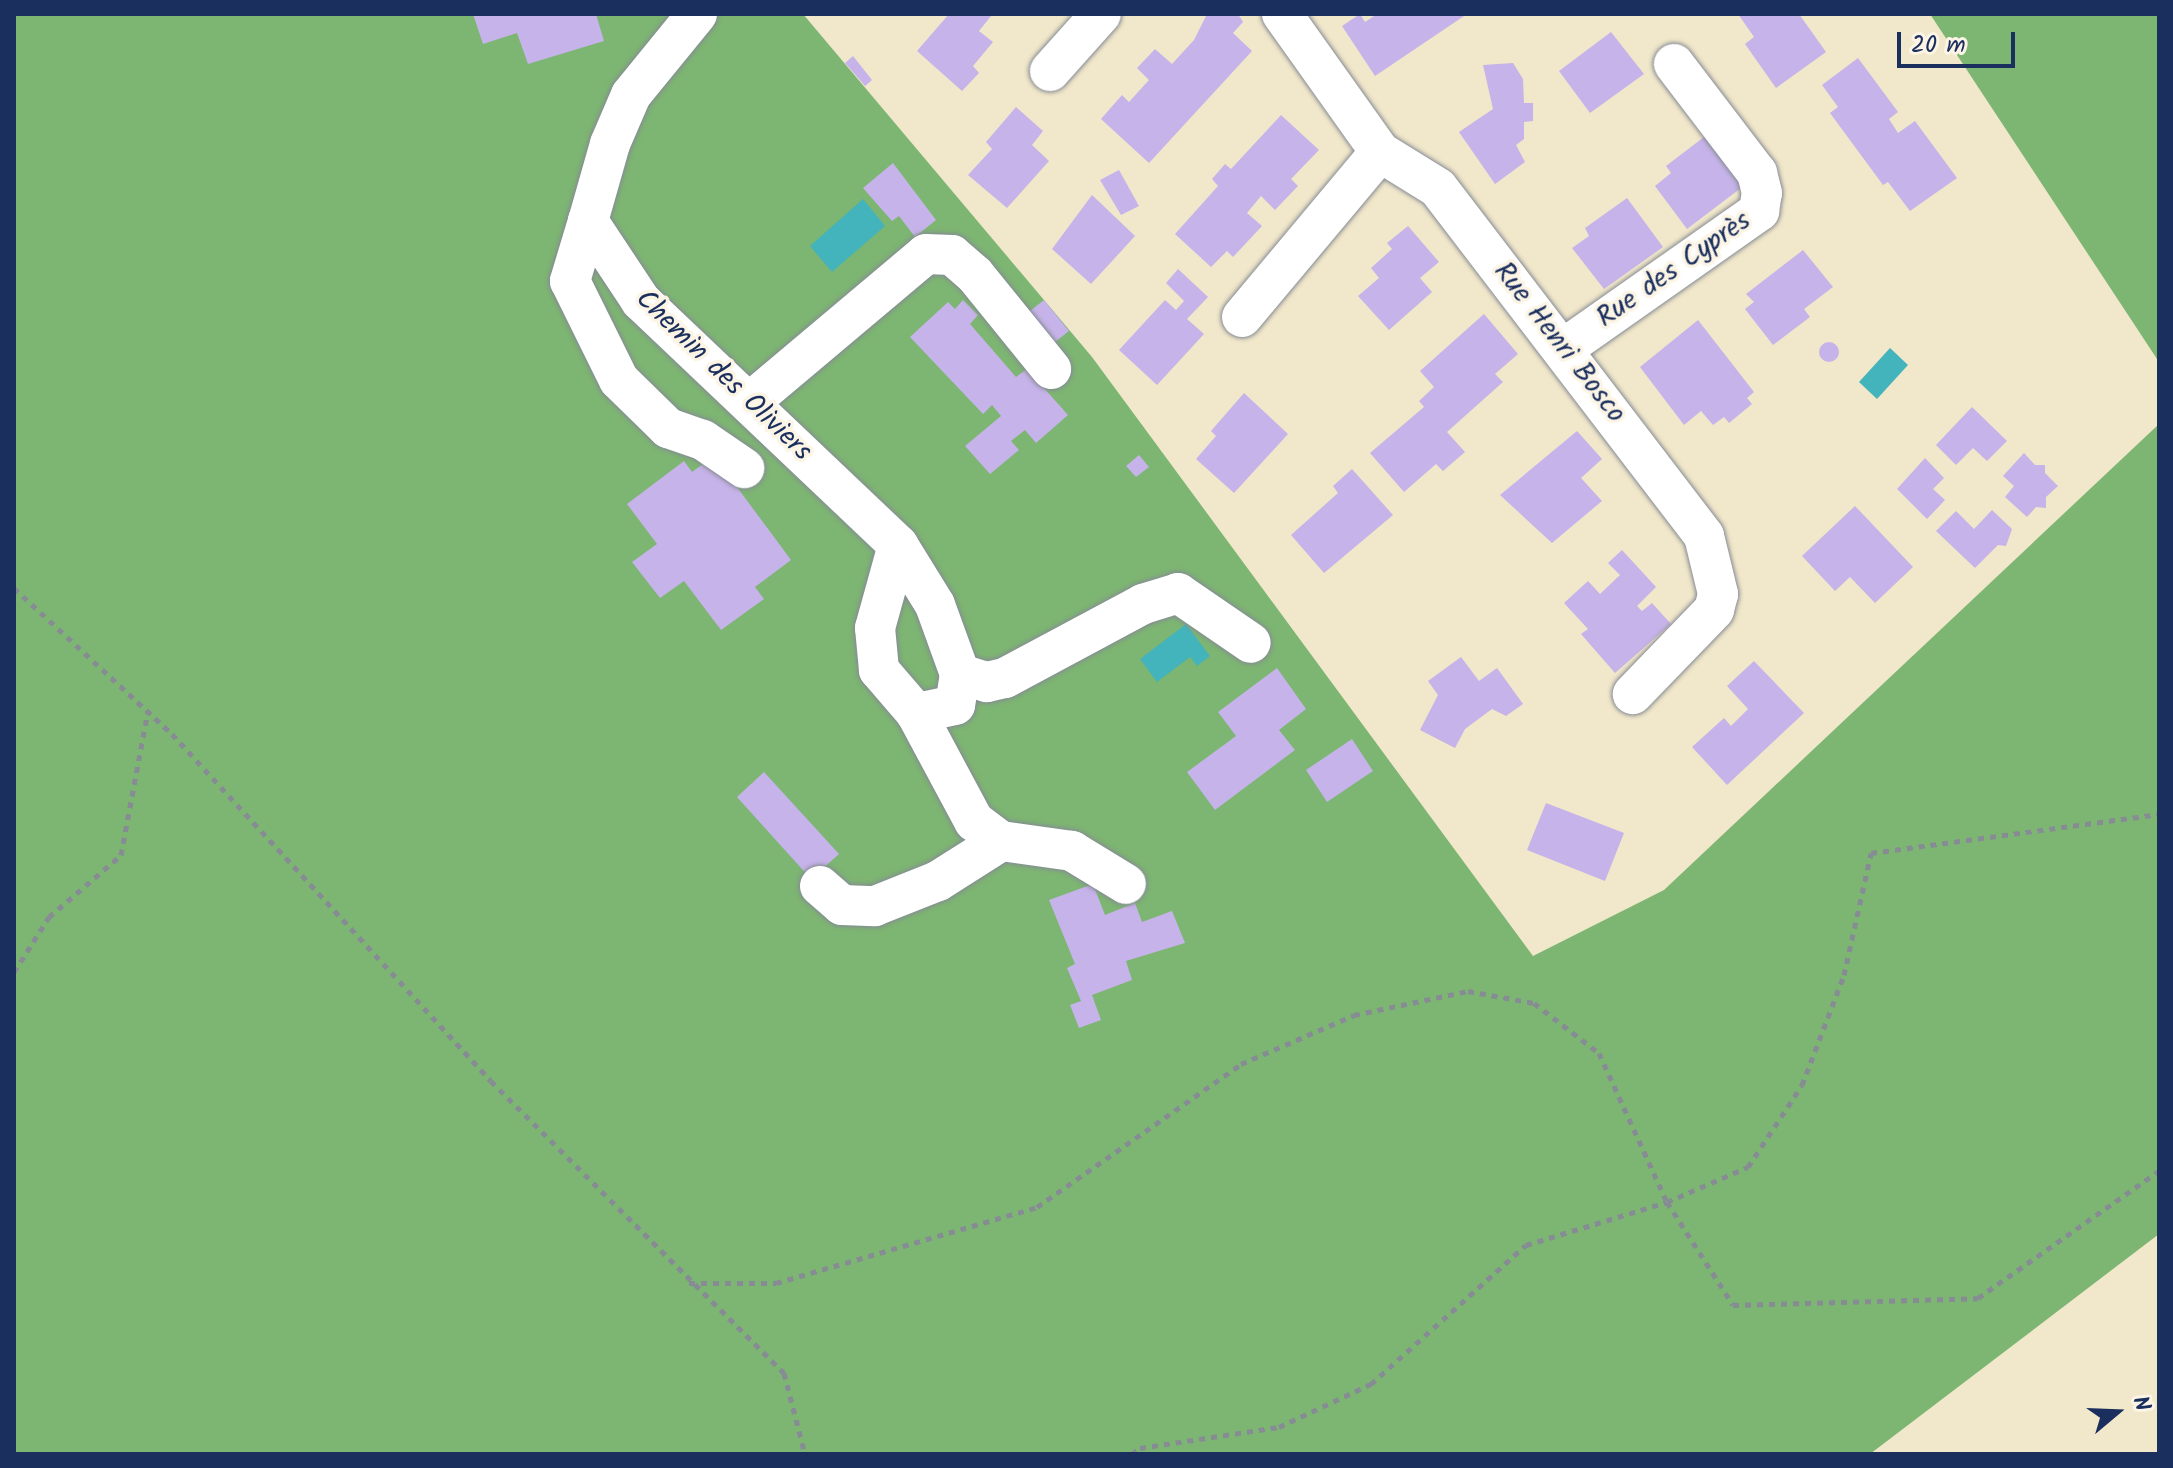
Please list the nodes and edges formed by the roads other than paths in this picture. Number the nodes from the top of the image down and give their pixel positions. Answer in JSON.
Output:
{"nodes":[{"id":1,"x":697,"y":14,"type":"edge"},
{"id":2,"x":1101,"y":14,"type":"edge"},
{"id":3,"x":1282,"y":14,"type":"edge"},
{"id":4,"x":1674,"y":64,"type":"dead end"},
{"id":5,"x":1050,"y":71,"type":"dead end"},
{"id":6,"x":1380,"y":152,"type":"junction"},
{"id":7,"x":593,"y":204,"type":"junction"},
{"id":8,"x":1242,"y":317,"type":"dead end"},
{"id":9,"x":1563,"y":349,"type":"junction"},
{"id":10,"x":1051,"y":369,"type":"dead end"},
{"id":11,"x":749,"y":403,"type":"junction"},
{"id":12,"x":744,"y":468,"type":"dead end"},
{"id":13,"x":898,"y":545,"type":"junction"},
{"id":14,"x":1251,"y":643,"type":"dead end"},
{"id":15,"x":960,"y":674,"type":"junction"},
{"id":16,"x":1633,"y":694,"type":"dead end"},
{"id":17,"x":916,"y":713,"type":"junction"},
{"id":18,"x":1001,"y":841,"type":"junction"},
{"id":19,"x":1126,"y":884,"type":"dead end"},
{"id":20,"x":820,"y":886,"type":"dead end"}],
"edges":[{"from":1,"to":7,"type":"street"},
{"from":2,"to":5,"type":"street"},
{"from":3,"to":6,"type":"street","name":"Rue Henri Bosco"},
{"from":4,"to":9,"type":"street","name":"Rue des Cyprès"},
{"from":6,"to":8,"type":"street"},
{"from":6,"to":9,"type":"street","name":"Rue Henri Bosco"},
{"from":7,"to":11,"type":"street","name":"Chemin des Oliviers"},
{"from":7,"to":12,"type":"street"},
{"from":9,"to":16,"type":"street","name":"Rue Henri Bosco"},
{"from":10,"to":11,"type":"street"},
{"from":11,"to":13,"type":"street","name":"Chemin des Oliviers"},
{"from":13,"to":15,"type":"street","name":"Chemin des Oliviers"},
{"from":13,"to":17,"type":"street"},
{"from":14,"to":15,"type":"street"},
{"from":15,"to":17,"type":"street"},
{"from":17,"to":18,"type":"street"},
{"from":18,"to":19,"type":"street"},
{"from":18,"to":20,"type":"street"}]}
